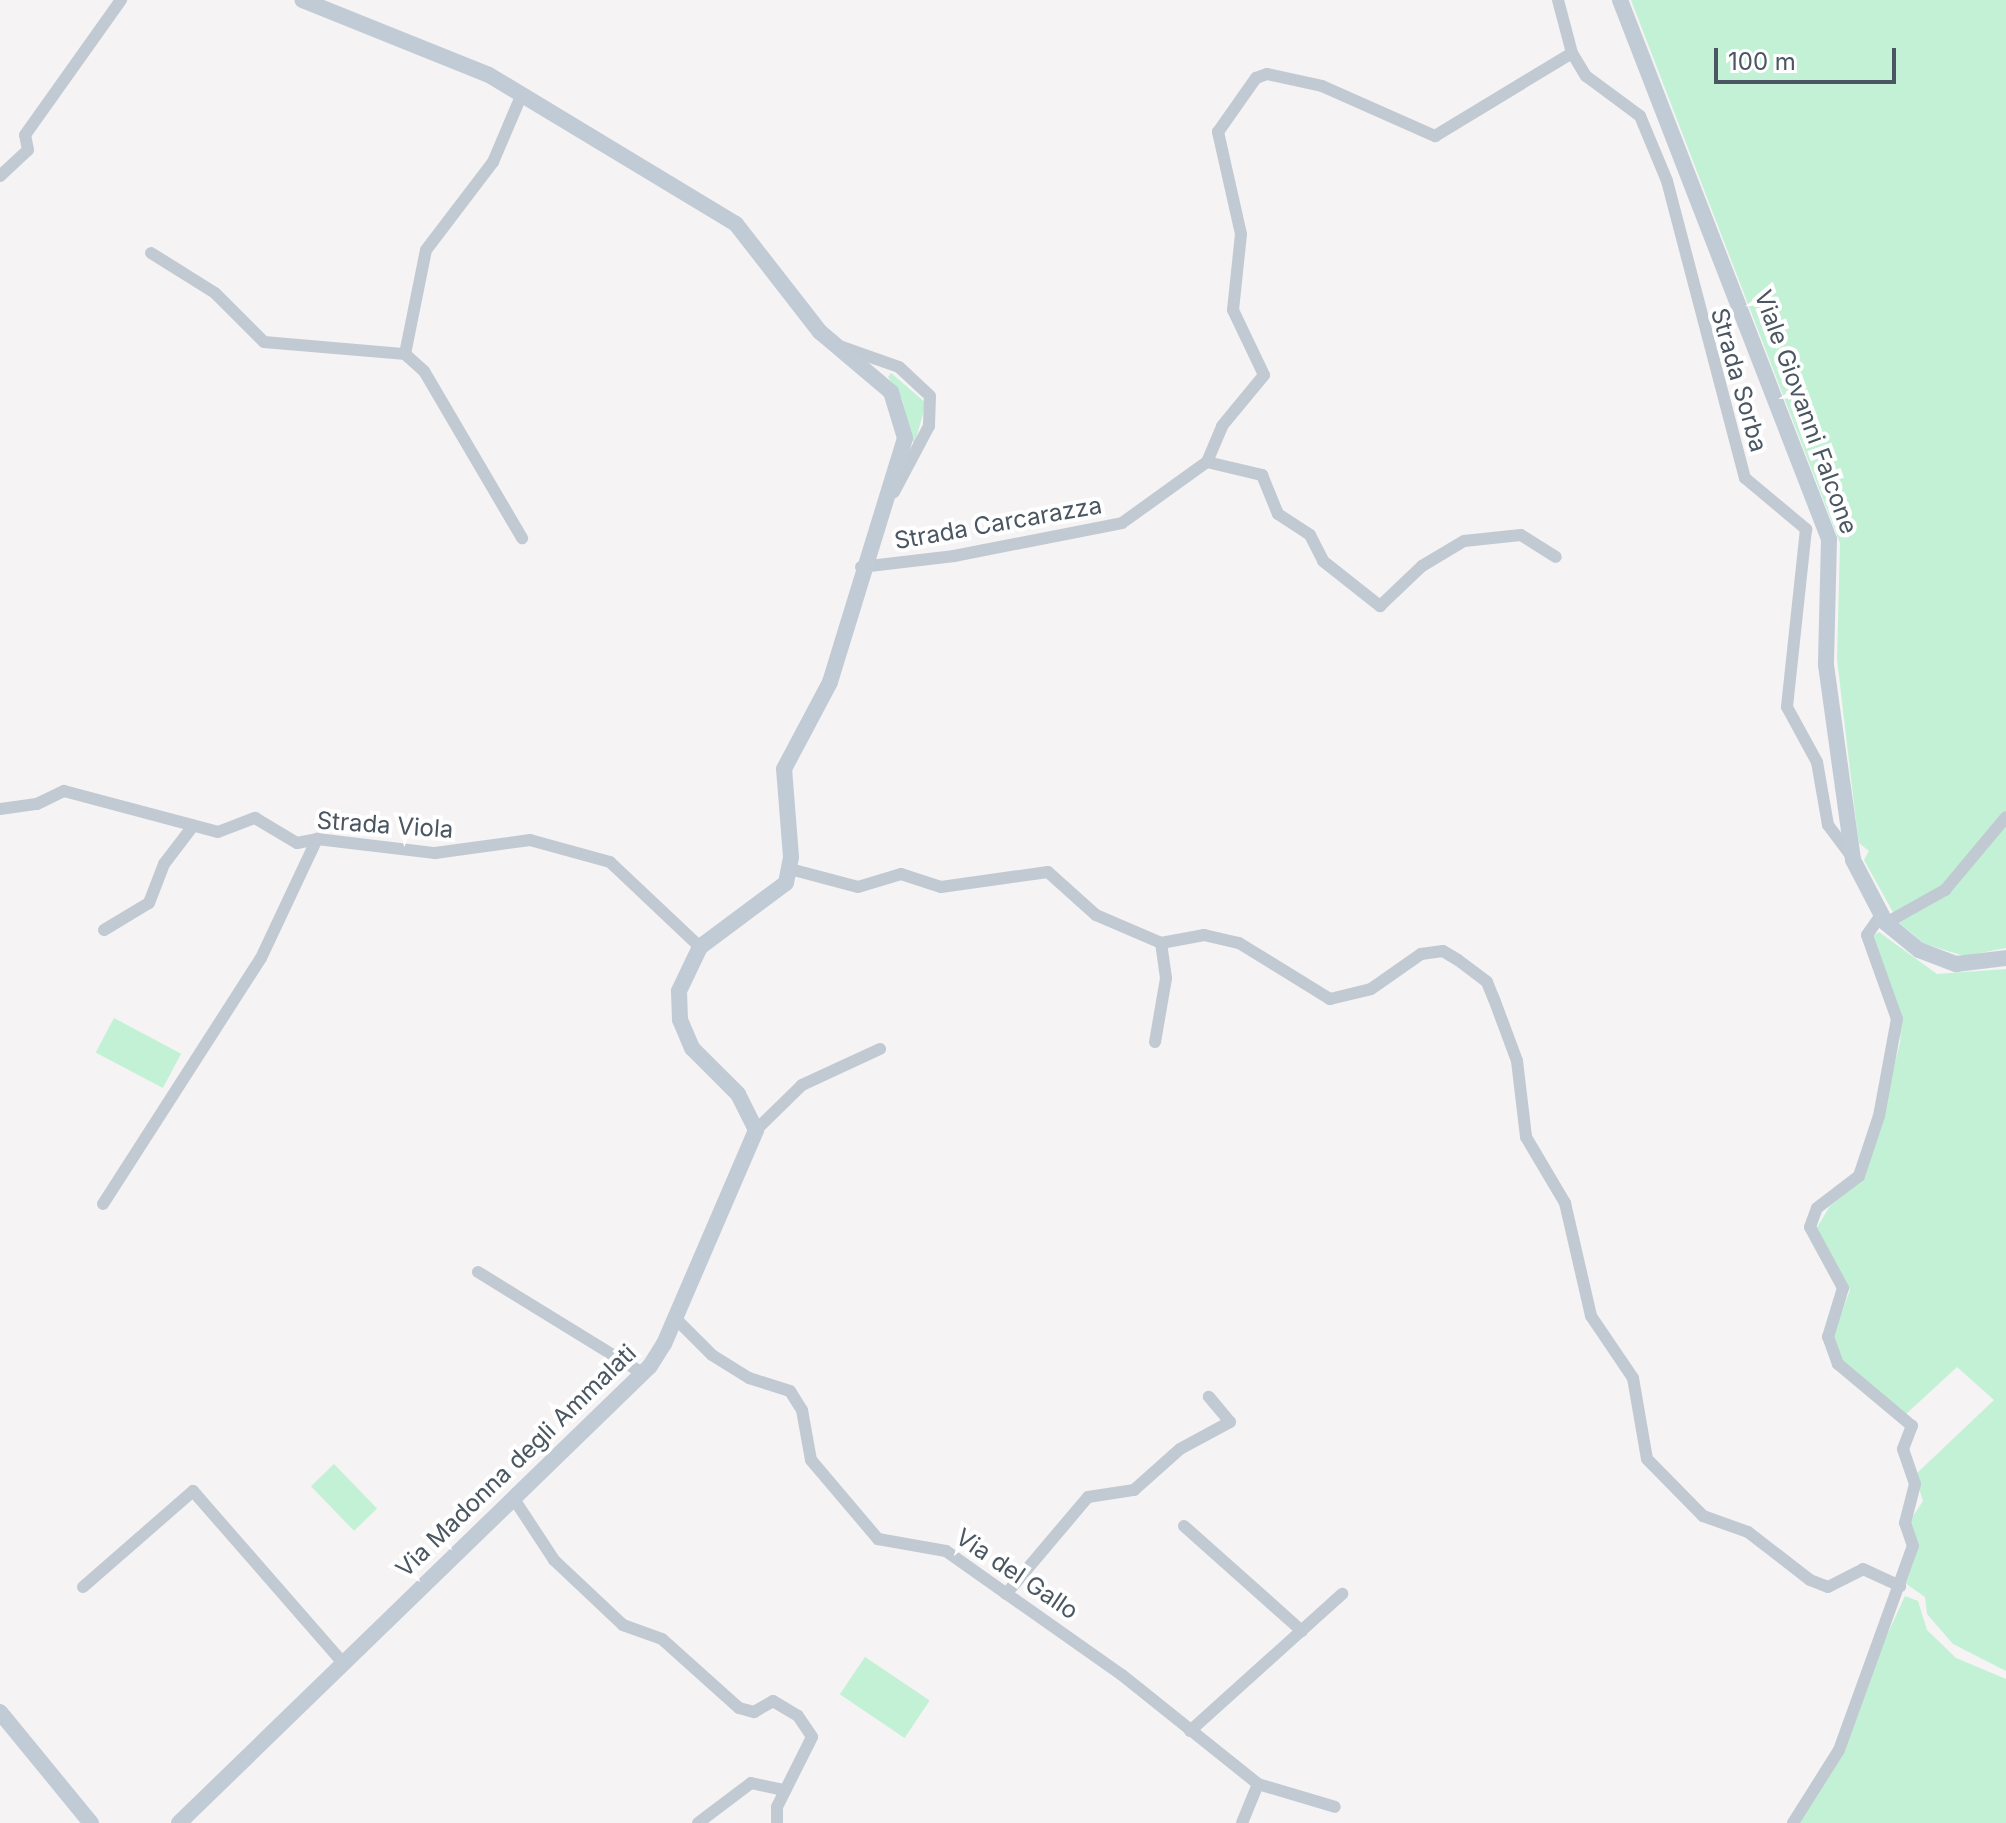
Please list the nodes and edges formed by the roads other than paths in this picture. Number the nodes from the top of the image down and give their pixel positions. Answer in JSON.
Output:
{"nodes":[{"id":1,"x":121,"y":0,"type":"edge"},
{"id":2,"x":302,"y":0,"type":"edge"},
{"id":3,"x":1558,"y":0,"type":"edge"},
{"id":4,"x":1620,"y":0,"type":"edge"},
{"id":5,"x":1572,"y":53,"type":"junction"},
{"id":6,"x":522,"y":94,"type":"junction"},
{"id":7,"x":0,"y":176,"type":"edge"},
{"id":8,"x":151,"y":253,"type":"dead end"},
{"id":9,"x":839,"y":345,"type":"junction"},
{"id":10,"x":405,"y":354,"type":"junction"},
{"id":11,"x":1207,"y":462,"type":"junction"},
{"id":12,"x":892,"y":494,"type":"junction"},
{"id":13,"x":522,"y":538,"type":"dead end"},
{"id":14,"x":1556,"y":557,"type":"dead end"},
{"id":15,"x":861,"y":567,"type":"junction"},
{"id":16,"x":0,"y":809,"type":"edge"},
{"id":17,"x":2006,"y":817,"type":"edge"},
{"id":18,"x":193,"y":826,"type":"junction"},
{"id":19,"x":317,"y":839,"type":"junction"},
{"id":20,"x":1853,"y":860,"type":"junction"},
{"id":21,"x":790,"y":869,"type":"junction"},
{"id":22,"x":1883,"y":919,"type":"junction"},
{"id":23,"x":104,"y":930,"type":"dead end"},
{"id":24,"x":1161,"y":943,"type":"junction"},
{"id":25,"x":700,"y":947,"type":"junction"},
{"id":26,"x":2006,"y":958,"type":"edge"},
{"id":27,"x":1155,"y":1042,"type":"dead end"},
{"id":28,"x":880,"y":1049,"type":"dead end"},
{"id":29,"x":756,"y":1130,"type":"junction"},
{"id":30,"x":103,"y":1204,"type":"dead end"},
{"id":31,"x":478,"y":1272,"type":"dead end"},
{"id":32,"x":676,"y":1319,"type":"junction"},
{"id":33,"x":642,"y":1373,"type":"junction"},
{"id":34,"x":1209,"y":1397,"type":"dead end"},
{"id":35,"x":514,"y":1499,"type":"junction"},
{"id":36,"x":1184,"y":1526,"type":"dead end"},
{"id":37,"x":1900,"y":1586,"type":"junction"},
{"id":38,"x":83,"y":1587,"type":"dead end"},
{"id":39,"x":1006,"y":1594,"type":"junction"},
{"id":40,"x":1342,"y":1594,"type":"dead end"},
{"id":41,"x":1302,"y":1631,"type":"junction"},
{"id":42,"x":343,"y":1663,"type":"junction"},
{"id":43,"x":0,"y":1712,"type":"edge"},
{"id":44,"x":1190,"y":1731,"type":"junction"},
{"id":45,"x":1258,"y":1784,"type":"junction"},
{"id":46,"x":785,"y":1790,"type":"junction"},
{"id":47,"x":1335,"y":1807,"type":"dead end"},
{"id":48,"x":91,"y":1823,"type":"edge"},
{"id":49,"x":179,"y":1823,"type":"edge"},
{"id":50,"x":698,"y":1823,"type":"edge"},
{"id":51,"x":777,"y":1823,"type":"edge"},
{"id":52,"x":1242,"y":1823,"type":"edge"},
{"id":53,"x":1793,"y":1823,"type":"edge"}],
"edges":[{"from":1,"to":7,"type":"street"},
{"from":2,"to":6,"type":"street"},
{"from":3,"to":5,"type":"street","name":"Strada Sorba"},
{"from":4,"to":20,"type":"street","name":"Viale Giovanni Falcone"},
{"from":5,"to":11,"type":"street"},
{"from":5,"to":20,"type":"street","name":"Strada Sorba"},
{"from":6,"to":9,"type":"street"},
{"from":6,"to":10,"type":"street"},
{"from":8,"to":10,"type":"street"},
{"from":9,"to":12,"type":"street"},
{"from":9,"to":12,"type":"street"},
{"from":10,"to":13,"type":"street"},
{"from":11,"to":14,"type":"street"},
{"from":11,"to":15,"type":"street","name":"Strada Carcarazza"},
{"from":12,"to":15,"type":"street"},
{"from":15,"to":21,"type":"street"},
{"from":16,"to":18,"type":"street","name":"Strada Viola"},
{"from":17,"to":22,"type":"street"},
{"from":18,"to":19,"type":"street","name":"Strada Viola"},
{"from":18,"to":23,"type":"street"},
{"from":19,"to":25,"type":"street","name":"Strada Viola"},
{"from":19,"to":30,"type":"street"},
{"from":20,"to":22,"type":"street","name":"Viale Giovanni Falcone"},
{"from":21,"to":24,"type":"street"},
{"from":21,"to":25,"type":"street"},
{"from":22,"to":26,"type":"street"},
{"from":22,"to":37,"type":"street"},
{"from":24,"to":27,"type":"street"},
{"from":24,"to":37,"type":"street"},
{"from":25,"to":29,"type":"street"},
{"from":28,"to":29,"type":"street"},
{"from":29,"to":32,"type":"street","name":"Via Madonna degli Ammalati"},
{"from":31,"to":33,"type":"street"},
{"from":32,"to":33,"type":"street","name":"Via Madonna degli Ammalati"},
{"from":32,"to":39,"type":"street","name":"Via del Gallo"},
{"from":33,"to":35,"type":"street","name":"Via Madonna degli Ammalati"},
{"from":34,"to":39,"type":"street"},
{"from":35,"to":42,"type":"street","name":"Via Madonna degli Ammalati"},
{"from":35,"to":46,"type":"street"},
{"from":36,"to":41,"type":"street"},
{"from":37,"to":53,"type":"street"},
{"from":38,"to":42,"type":"street"},
{"from":39,"to":44,"type":"street","name":"Via del Gallo"},
{"from":40,"to":41,"type":"street"},
{"from":41,"to":44,"type":"street"},
{"from":42,"to":49,"type":"street","name":"Via Madonna degli Ammalati"},
{"from":43,"to":48,"type":"street"},
{"from":44,"to":45,"type":"street","name":"Via del Gallo"},
{"from":45,"to":47,"type":"street"},
{"from":45,"to":52,"type":"street"},
{"from":46,"to":50,"type":"street"},
{"from":46,"to":51,"type":"street"}]}
